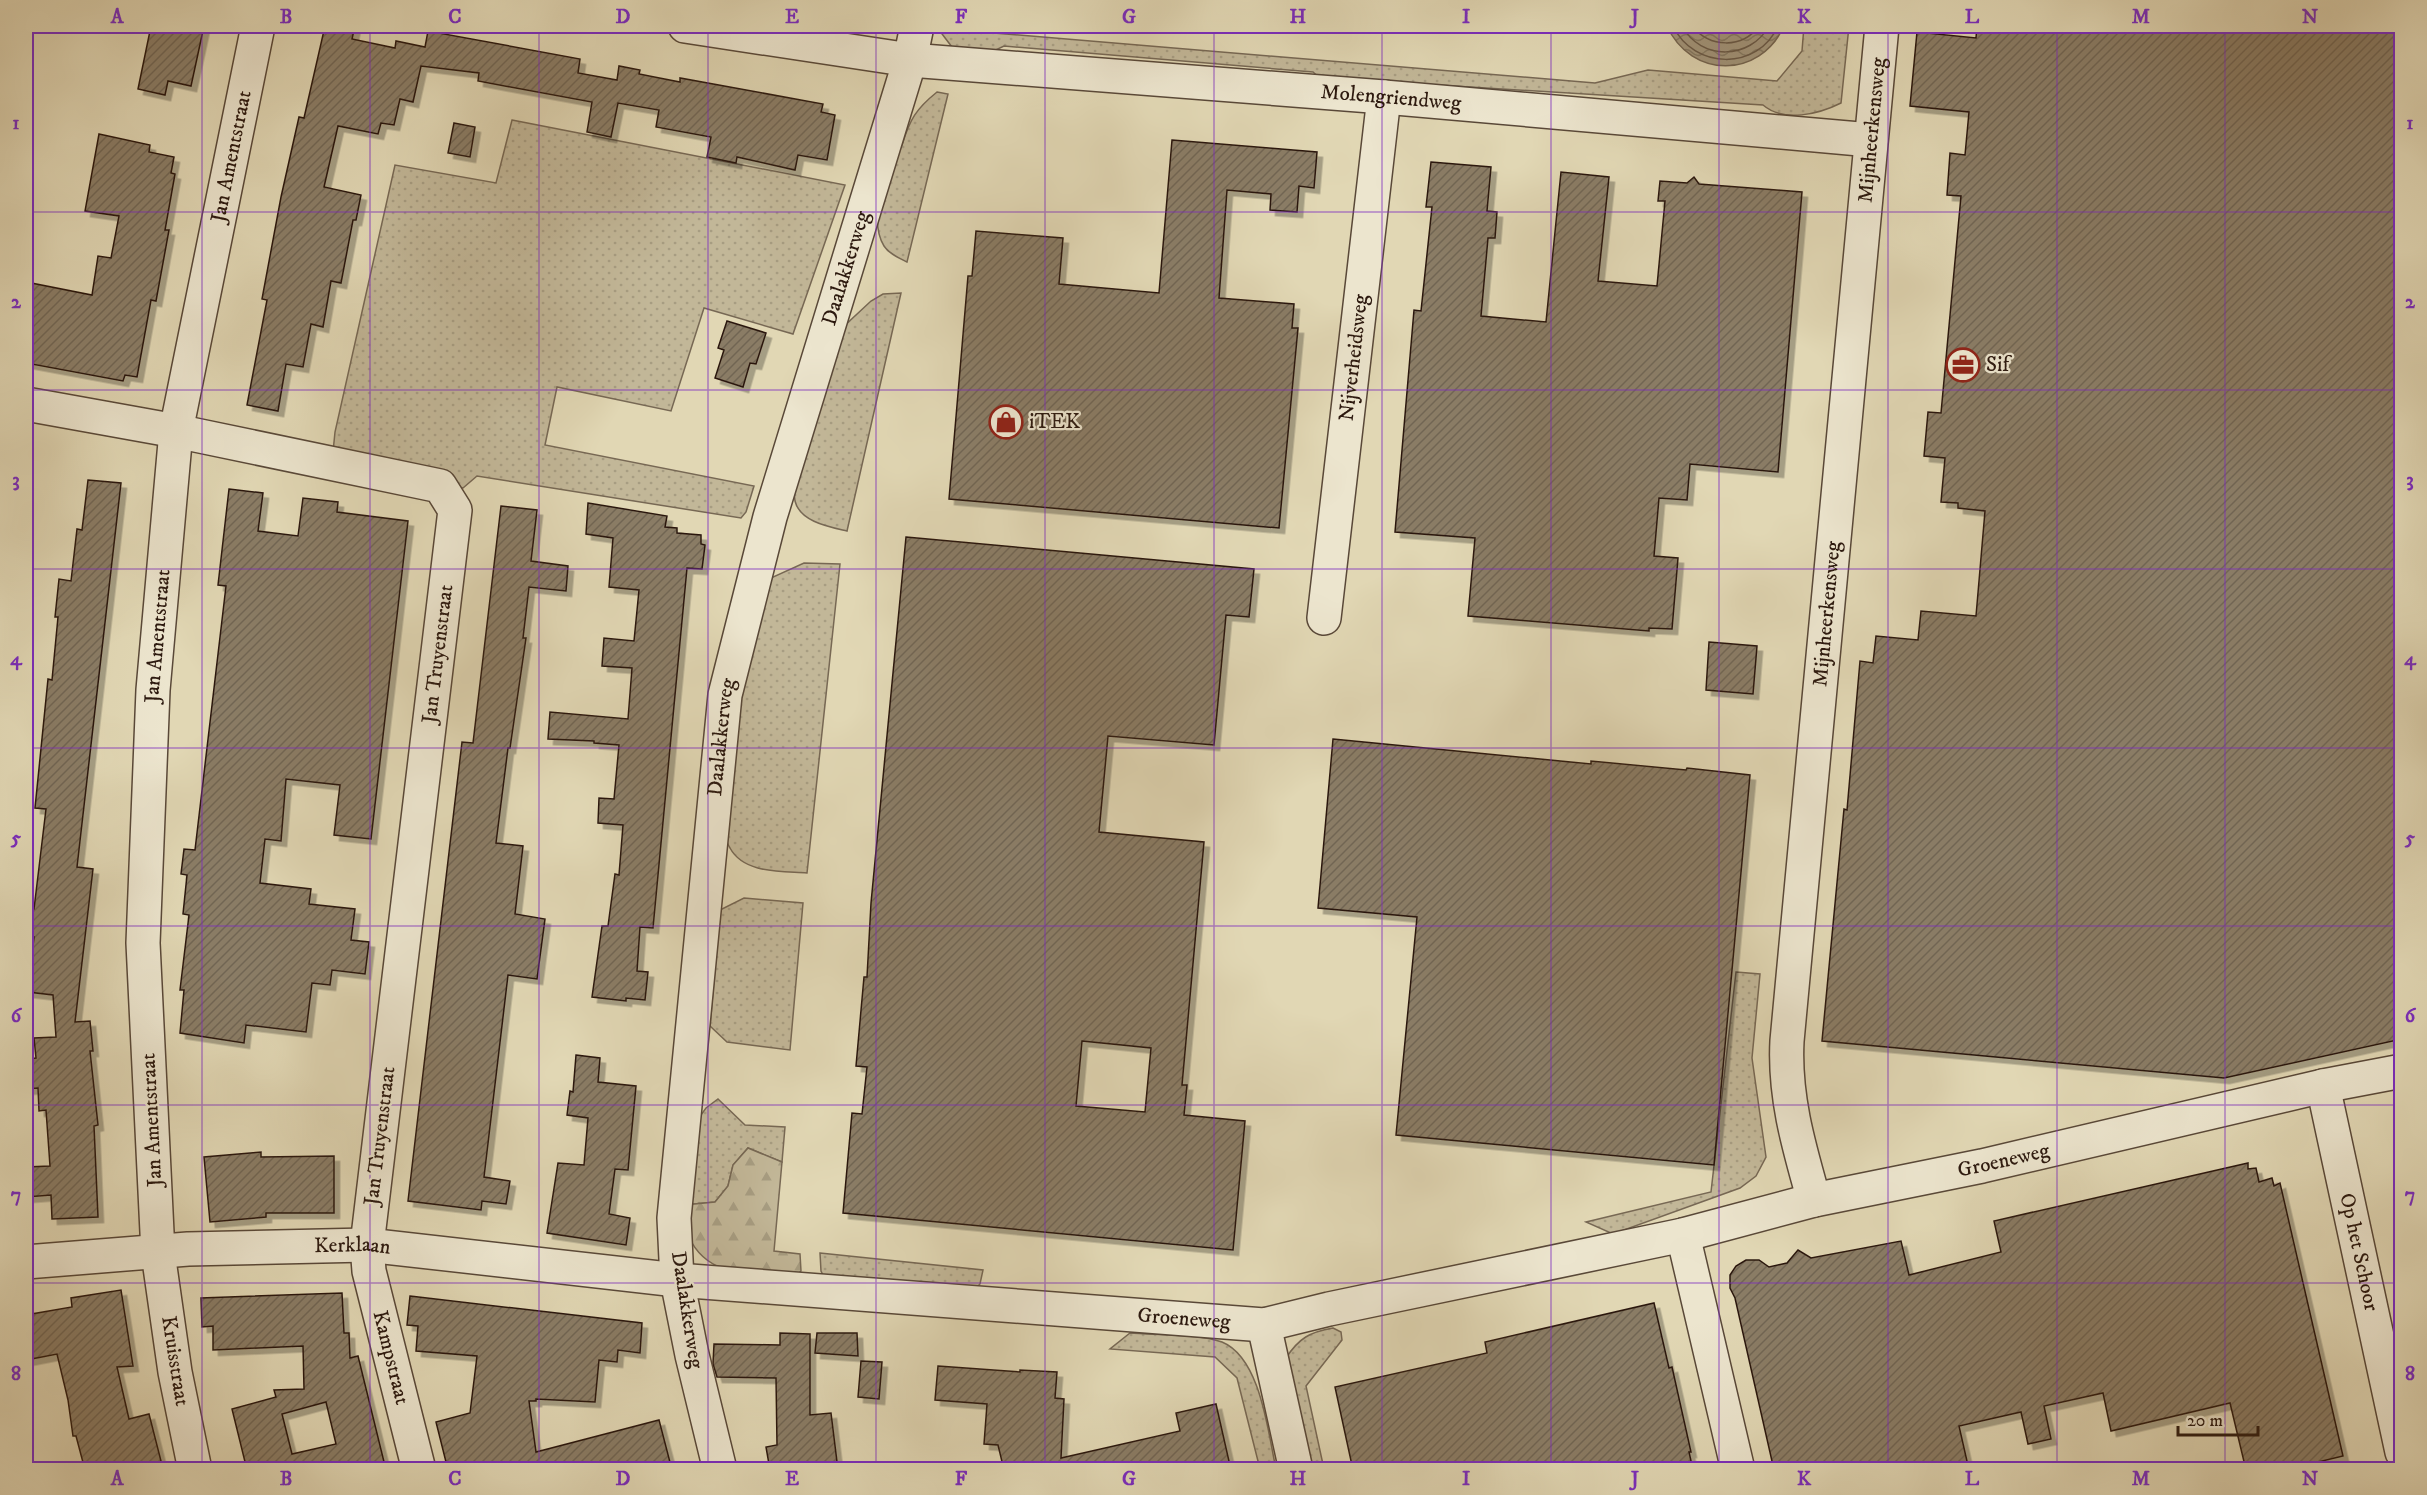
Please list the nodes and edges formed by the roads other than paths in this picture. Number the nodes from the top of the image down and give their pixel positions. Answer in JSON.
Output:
{"nodes":[{"id":1,"x":258,"y":26,"type":"edge"},
{"id":2,"x":685,"y":26,"type":"edge"},
{"id":3,"x":917,"y":26,"type":"edge"},
{"id":4,"x":1882,"y":26,"type":"edge"},
{"id":5,"x":910,"y":60,"type":"junction"},
{"id":6,"x":1383,"y":96,"type":"junction"},
{"id":7,"x":1871,"y":140,"type":"junction"},
{"id":8,"x":26,"y":404,"type":"edge"},
{"id":9,"x":176,"y":431,"type":"junction"},
{"id":10,"x":1324,"y":618,"type":"dead end"},
{"id":11,"x":2402,"y":1071,"type":"edge"},
{"id":12,"x":2323,"y":1086,"type":"junction"},
{"id":13,"x":1814,"y":1200,"type":"junction"},
{"id":14,"x":1683,"y":1235,"type":"junction"},
{"id":15,"x":367,"y":1245,"type":"junction"},
{"id":16,"x":158,"y":1253,"type":"junction"},
{"id":17,"x":26,"y":1262,"type":"edge"},
{"id":18,"x":677,"y":1280,"type":"junction"},
{"id":19,"x":1264,"y":1325,"type":"junction"},
{"id":20,"x":2402,"y":1452,"type":"edge"},
{"id":21,"x":195,"y":1470,"type":"edge"},
{"id":22,"x":419,"y":1470,"type":"edge"},
{"id":23,"x":720,"y":1470,"type":"edge"},
{"id":24,"x":1296,"y":1470,"type":"edge"},
{"id":25,"x":1738,"y":1470,"type":"edge"}],
"edges":[{"from":1,"to":9,"type":"street","name":"Jan Amentstraat"},
{"from":2,"to":5,"type":"street","name":"Molengriendweg"},
{"from":3,"to":5,"type":"street","name":"Daalakkerweg"},
{"from":4,"to":7,"type":"street","name":"Mijnheerkensweg"},
{"from":5,"to":6,"type":"street","name":"Molengriendweg"},
{"from":5,"to":18,"type":"street","name":"Daalakkerweg"},
{"from":6,"to":7,"type":"street","name":"Molengriendweg"},
{"from":6,"to":10,"type":"street","name":"Nijverheidsweg"},
{"from":7,"to":13,"type":"street","name":"Mijnheerkensweg"},
{"from":8,"to":9,"type":"street","name":"Jan Truyenstraat"},
{"from":9,"to":15,"type":"street","name":"Jan Truyenstraat"},
{"from":9,"to":16,"type":"street","name":"Jan Amentstraat"},
{"from":11,"to":12,"type":"street","name":"Groeneweg"},
{"from":12,"to":13,"type":"street","name":"Groeneweg"},
{"from":12,"to":20,"type":"street","name":"Op het Schoor"},
{"from":13,"to":14,"type":"street","name":"Groeneweg"},
{"from":14,"to":19,"type":"street","name":"Groeneweg"},
{"from":14,"to":25,"type":"street"},
{"from":15,"to":16,"type":"street","name":"Kerklaan"},
{"from":15,"to":18,"type":"street","name":"Kerklaan"},
{"from":15,"to":22,"type":"street","name":"Kampstraat"},
{"from":16,"to":17,"type":"street","name":"Kerklaan"},
{"from":16,"to":21,"type":"street","name":"Kruisstraat"},
{"from":18,"to":19,"type":"street","name":"Groeneweg"},
{"from":18,"to":23,"type":"street","name":"Daalakkerweg"},
{"from":19,"to":24,"type":"street"}]}
